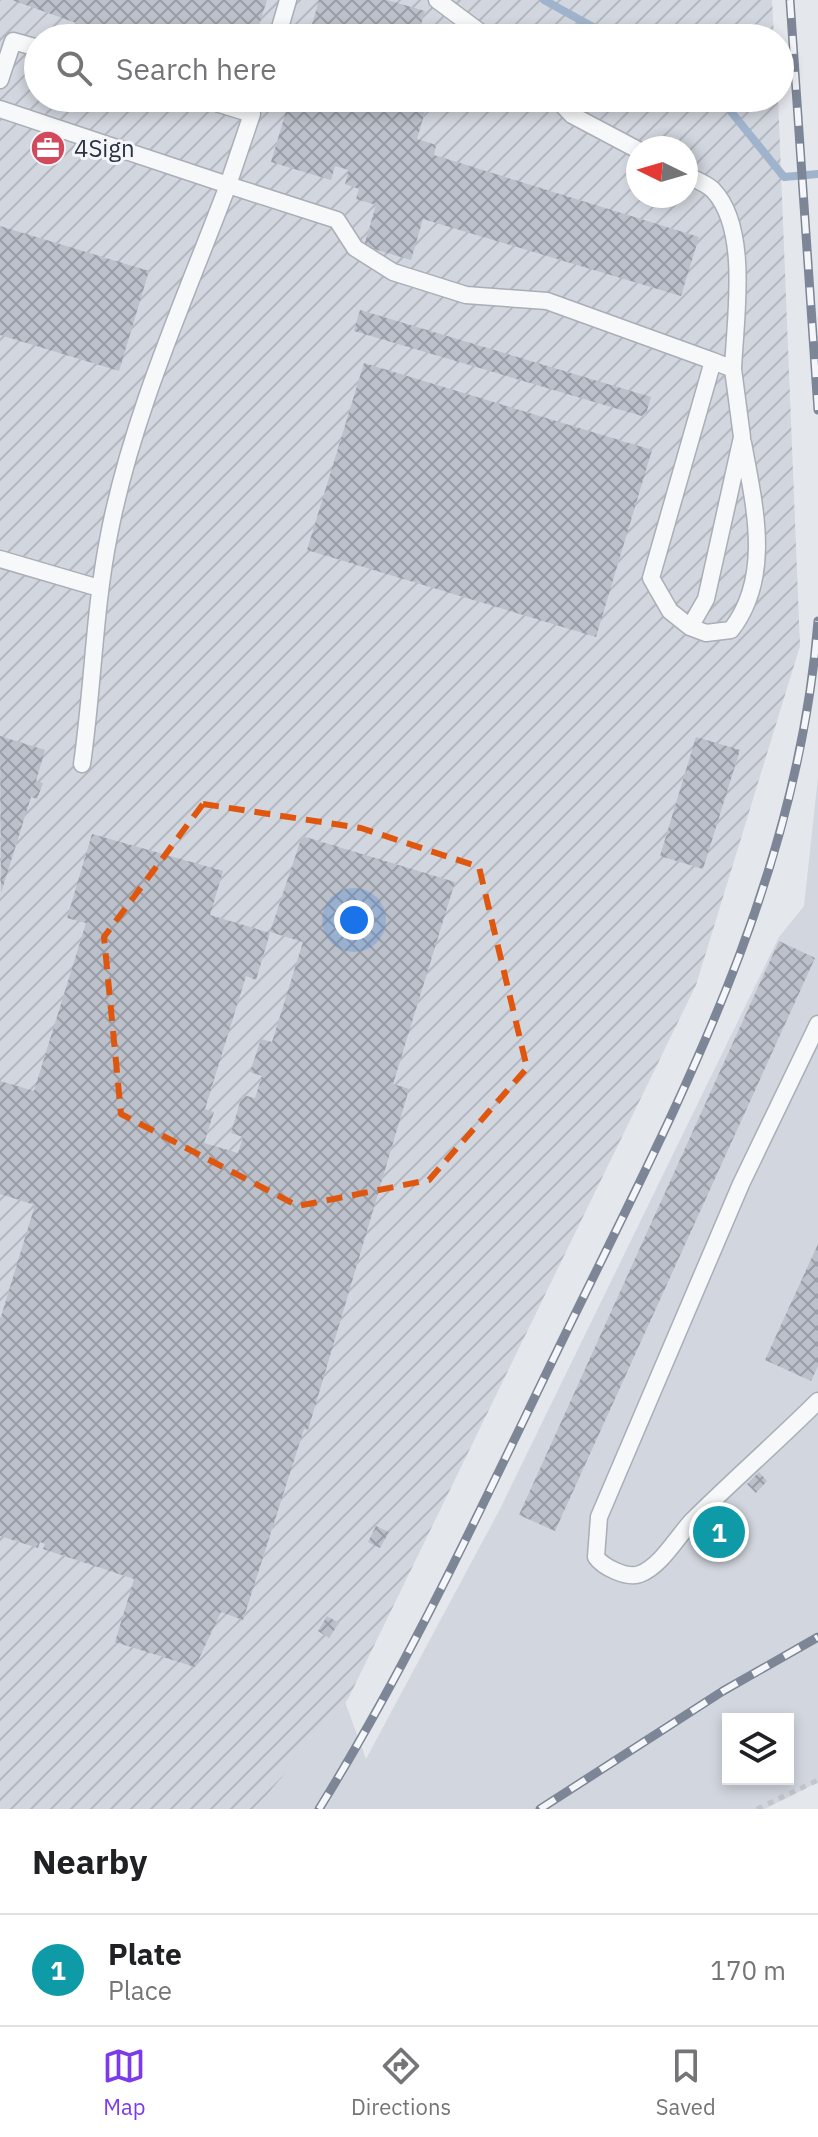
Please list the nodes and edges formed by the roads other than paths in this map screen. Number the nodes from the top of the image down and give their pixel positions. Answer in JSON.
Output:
{"nodes":[{"id":1,"x":288,"y":0,"type":"edge"},
{"id":2,"x":437,"y":0,"type":"edge"},
{"id":3,"x":281,"y":24,"type":"edge"},
{"id":4,"x":469,"y":24,"type":"edge"},
{"id":5,"x":24,"y":44,"type":"edge"},
{"id":6,"x":0,"y":80,"type":"edge"},
{"id":7,"x":0,"y":109,"type":"edge"},
{"id":8,"x":253,"y":112,"type":"edge"},
{"id":9,"x":569,"y":112,"type":"edge"},
{"id":10,"x":626,"y":144,"type":"edge"},
{"id":11,"x":698,"y":181,"type":"edge"},
{"id":12,"x":228,"y":185,"type":"junction"},
{"id":13,"x":713,"y":361,"type":"junction"},
{"id":14,"x":733,"y":369,"type":"junction"},
{"id":15,"x":742,"y":437,"type":"junction"},
{"id":16,"x":0,"y":559,"type":"edge"},
{"id":17,"x":99,"y":588,"type":"junction"},
{"id":18,"x":690,"y":627,"type":"junction"},
{"id":19,"x":82,"y":764,"type":"dead end"},
{"id":20,"x":818,"y":1024,"type":"edge"},
{"id":21,"x":818,"y":1401,"type":"edge"}],
"edges":[{"from":1,"to":3,"type":"lane"},
{"from":2,"to":4,"type":"lane"},
{"from":5,"to":6,"type":"lane"},
{"from":7,"to":12,"type":"lane"},
{"from":8,"to":12,"type":"lane"},
{"from":9,"to":10,"type":"lane"},
{"from":11,"to":14,"type":"lane"},
{"from":12,"to":13,"type":"lane"},
{"from":12,"to":17,"type":"lane"},
{"from":13,"to":14,"type":"lane"},
{"from":13,"to":18,"type":"lane"},
{"from":14,"to":15,"type":"lane"},
{"from":15,"to":18,"type":"lane"},
{"from":15,"to":18,"type":"lane"},
{"from":16,"to":17,"type":"lane"},
{"from":17,"to":19,"type":"lane"},
{"from":20,"to":21,"type":"lane"}]}
